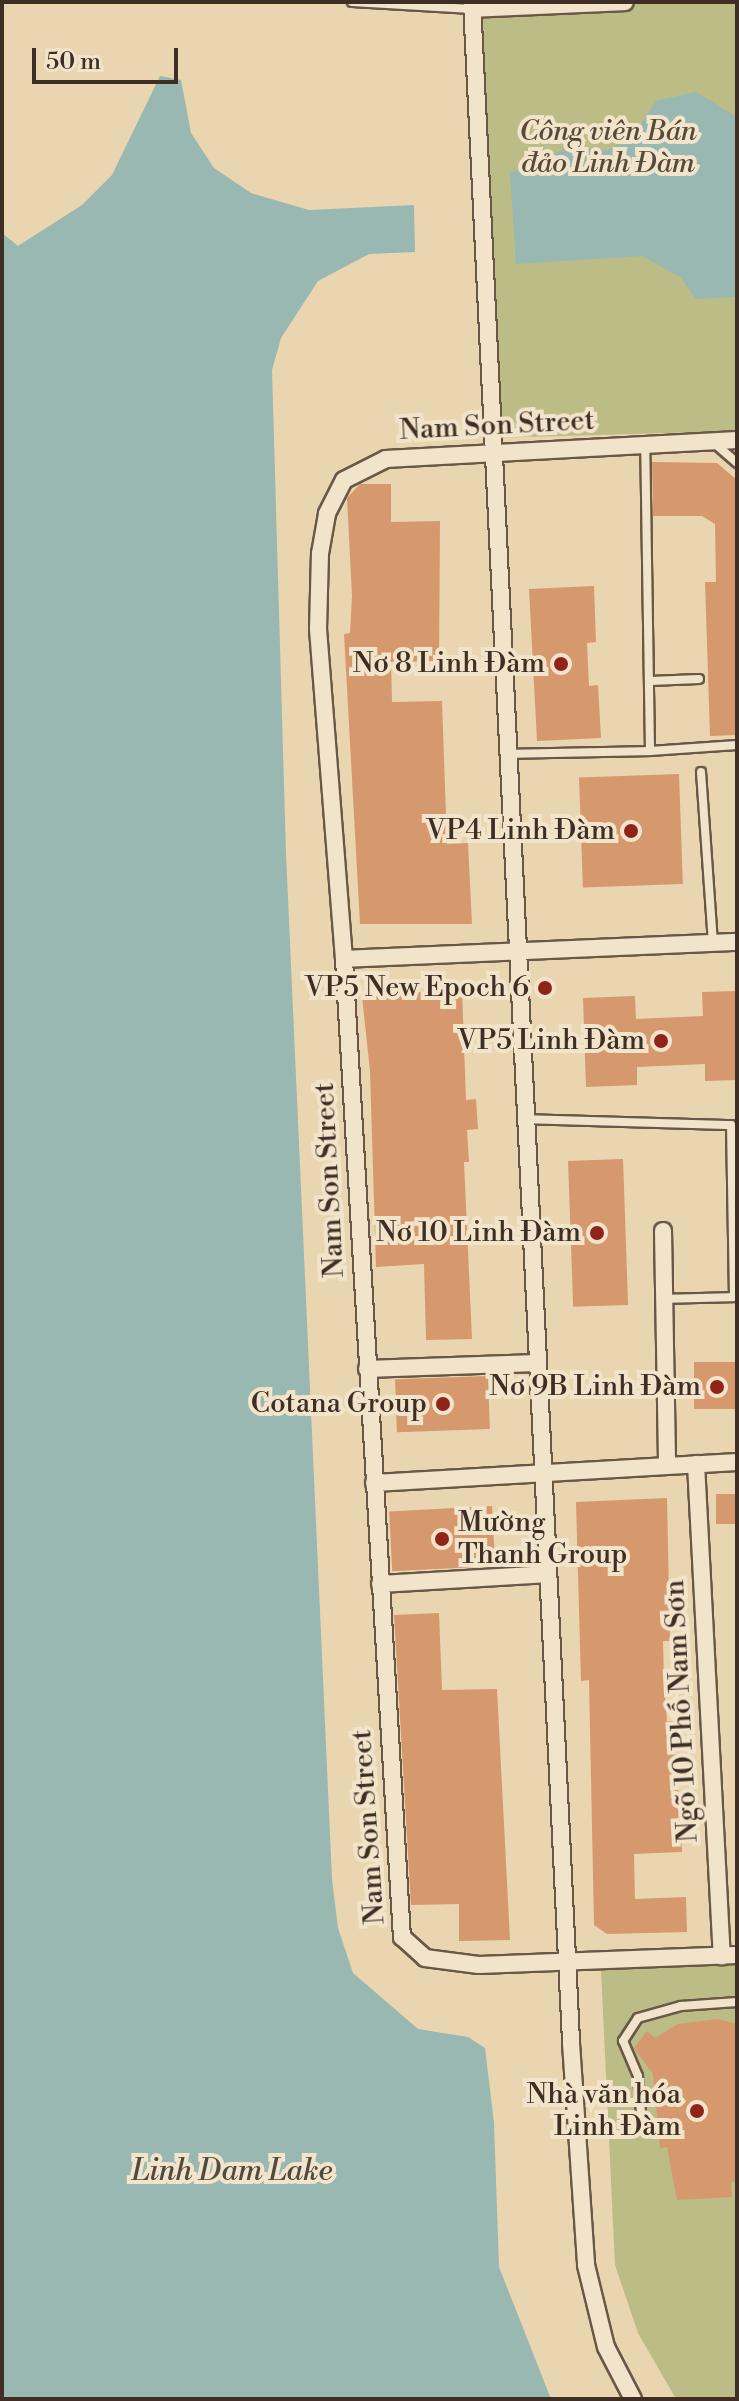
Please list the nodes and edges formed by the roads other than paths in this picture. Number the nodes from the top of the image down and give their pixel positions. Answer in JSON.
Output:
{"nodes":[{"id":1,"x":352,"y":2,"type":"edge"},
{"id":2,"x":625,"y":2,"type":"edge"},
{"id":3,"x":472,"y":6,"type":"edge"},
{"id":4,"x":737,"y":440,"type":"edge"},
{"id":5,"x":712,"y":441,"type":"junction"},
{"id":6,"x":645,"y":444,"type":"junction"},
{"id":7,"x":491,"y":451,"type":"junction"},
{"id":8,"x":737,"y":463,"type":"edge"},
{"id":9,"x":699,"y":679,"type":"dead end"},
{"id":10,"x":650,"y":681,"type":"junction"},
{"id":11,"x":737,"y":745,"type":"edge"},
{"id":12,"x":650,"y":751,"type":"junction"},
{"id":13,"x":506,"y":754,"type":"junction"},
{"id":14,"x":701,"y":772,"type":"dead end"},
{"id":15,"x":737,"y":942,"type":"edge"},
{"id":16,"x":713,"y":943,"type":"junction"},
{"id":17,"x":516,"y":952,"type":"junction"},
{"id":18,"x":344,"y":959,"type":"junction"},
{"id":19,"x":524,"y":1119,"type":"junction"},
{"id":20,"x":663,"y":1231,"type":"dead end"},
{"id":21,"x":664,"y":1299,"type":"junction"},
{"id":22,"x":536,"y":1363,"type":"junction"},
{"id":23,"x":367,"y":1369,"type":"junction"},
{"id":24,"x":737,"y":1462,"type":"edge"},
{"id":25,"x":696,"y":1464,"type":"junction"},
{"id":26,"x":667,"y":1465,"type":"junction"},
{"id":27,"x":541,"y":1474,"type":"junction"},
{"id":28,"x":374,"y":1483,"type":"junction"},
{"id":29,"x":546,"y":1574,"type":"junction"},
{"id":30,"x":380,"y":1584,"type":"junction"},
{"id":31,"x":729,"y":1955,"type":"edge"},
{"id":32,"x":565,"y":1959,"type":"junction"},
{"id":33,"x":732,"y":2002,"type":"edge"},
{"id":34,"x":737,"y":2008,"type":"edge"},
{"id":35,"x":642,"y":2125,"type":"dead end"},
{"id":36,"x":633,"y":2399,"type":"edge"}],
"edges":[{"from":1,"to":3,"type":"lane"},
{"from":2,"to":3,"type":"street"},
{"from":3,"to":7,"type":"street"},
{"from":4,"to":5,"type":"street","name":"Nam Son Street"},
{"from":5,"to":6,"type":"street","name":"Nam Son Street"},
{"from":5,"to":8,"type":"lane"},
{"from":6,"to":7,"type":"street","name":"Nam Son Street"},
{"from":6,"to":10,"type":"lane"},
{"from":7,"to":13,"type":"street"},
{"from":7,"to":18,"type":"street","name":"Nam Son Street"},
{"from":9,"to":10,"type":"lane"},
{"from":10,"to":12,"type":"lane"},
{"from":11,"to":12,"type":"lane"},
{"from":12,"to":13,"type":"lane"},
{"from":13,"to":17,"type":"street"},
{"from":14,"to":16,"type":"lane"},
{"from":15,"to":16,"type":"street"},
{"from":16,"to":17,"type":"street"},
{"from":17,"to":18,"type":"street"},
{"from":17,"to":19,"type":"street"},
{"from":18,"to":23,"type":"street","name":"Nam Son Street"},
{"from":19,"to":21,"type":"lane"},
{"from":19,"to":22,"type":"street"},
{"from":20,"to":21,"type":"street"},
{"from":21,"to":26,"type":"street"},
{"from":22,"to":23,"type":"street"},
{"from":22,"to":27,"type":"street"},
{"from":23,"to":28,"type":"street","name":"Nam Son Street"},
{"from":24,"to":25,"type":"street"},
{"from":25,"to":26,"type":"street"},
{"from":25,"to":31,"type":"street","name":"Ngõ 10 Phố Nam Sơn"},
{"from":26,"to":27,"type":"street"},
{"from":27,"to":28,"type":"street"},
{"from":27,"to":29,"type":"street"},
{"from":28,"to":30,"type":"street","name":"Nam Son Street"},
{"from":29,"to":30,"type":"street"},
{"from":29,"to":32,"type":"street"},
{"from":30,"to":32,"type":"street","name":"Nam Son Street"},
{"from":31,"to":32,"type":"street","name":"Nam Son Street"},
{"from":32,"to":36,"type":"street"},
{"from":33,"to":34,"type":"lane"},
{"from":33,"to":35,"type":"lane"}]}
